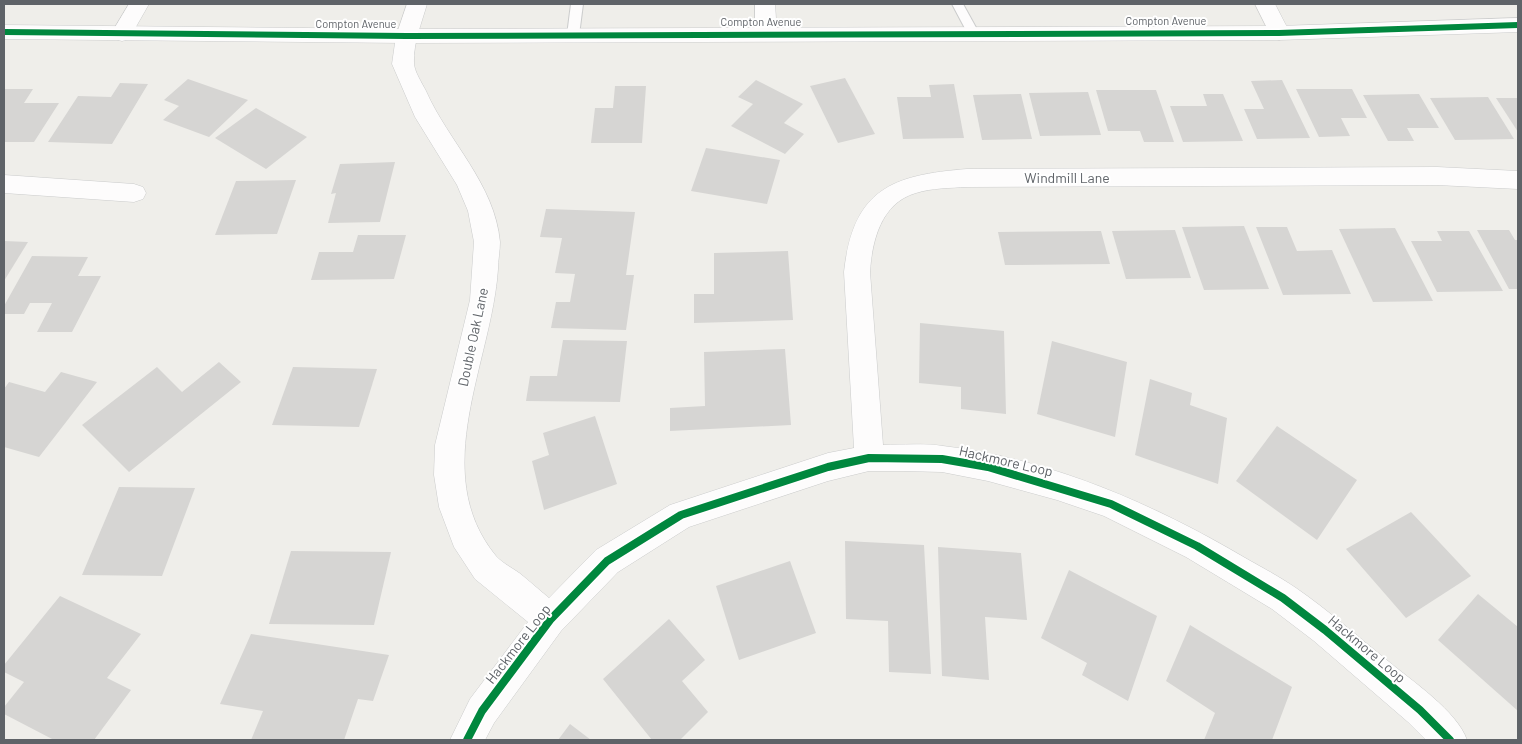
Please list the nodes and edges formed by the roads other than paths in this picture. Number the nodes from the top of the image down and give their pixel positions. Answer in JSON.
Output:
{"nodes":[{"id":1,"x":139,"y":4,"type":"edge"},
{"id":2,"x":417,"y":4,"type":"edge"},
{"id":3,"x":577,"y":4,"type":"edge"},
{"id":4,"x":765,"y":4,"type":"edge"},
{"id":5,"x":958,"y":4,"type":"edge"},
{"id":6,"x":1265,"y":4,"type":"edge"},
{"id":7,"x":1518,"y":25,"type":"edge"},
{"id":8,"x":4,"y":32,"type":"edge"},
{"id":9,"x":766,"y":33,"type":"junction"},
{"id":10,"x":973,"y":33,"type":"junction"},
{"id":11,"x":1279,"y":33,"type":"junction"},
{"id":12,"x":122,"y":34,"type":"junction"},
{"id":13,"x":573,"y":35,"type":"junction"},
{"id":14,"x":408,"y":36,"type":"junction"},
{"id":15,"x":1518,"y":180,"type":"edge"},
{"id":16,"x":4,"y":184,"type":"edge"},
{"id":17,"x":134,"y":193,"type":"dead end"},
{"id":18,"x":869,"y":458,"type":"junction"},
{"id":19,"x":550,"y":620,"type":"junction"},
{"id":20,"x":468,"y":740,"type":"edge"},
{"id":21,"x":1450,"y":740,"type":"edge"}],
"edges":[{"from":1,"to":12,"type":"street"},
{"from":2,"to":14,"type":"street","name":"Double Oak Lane"},
{"from":3,"to":13,"type":"lane"},
{"from":4,"to":9,"type":"street"},
{"from":5,"to":10,"type":"lane"},
{"from":6,"to":11,"type":"street"},
{"from":7,"to":11,"type":"street","name":"Compton Avenue"},
{"from":8,"to":12,"type":"street","name":"Compton Avenue"},
{"from":9,"to":10,"type":"street","name":"Compton Avenue"},
{"from":9,"to":13,"type":"street","name":"Compton Avenue"},
{"from":10,"to":11,"type":"street","name":"Compton Avenue"},
{"from":12,"to":14,"type":"street","name":"Compton Avenue"},
{"from":13,"to":14,"type":"street","name":"Compton Avenue"},
{"from":14,"to":19,"type":"street","name":"Double Oak Lane"},
{"from":15,"to":18,"type":"street","name":"Windmill Lane"},
{"from":16,"to":17,"type":"street"},
{"from":18,"to":19,"type":"street","name":"Hackmore Loop"},
{"from":18,"to":21,"type":"street","name":"Hackmore Loop"},
{"from":19,"to":20,"type":"street","name":"Hackmore Loop"}]}
